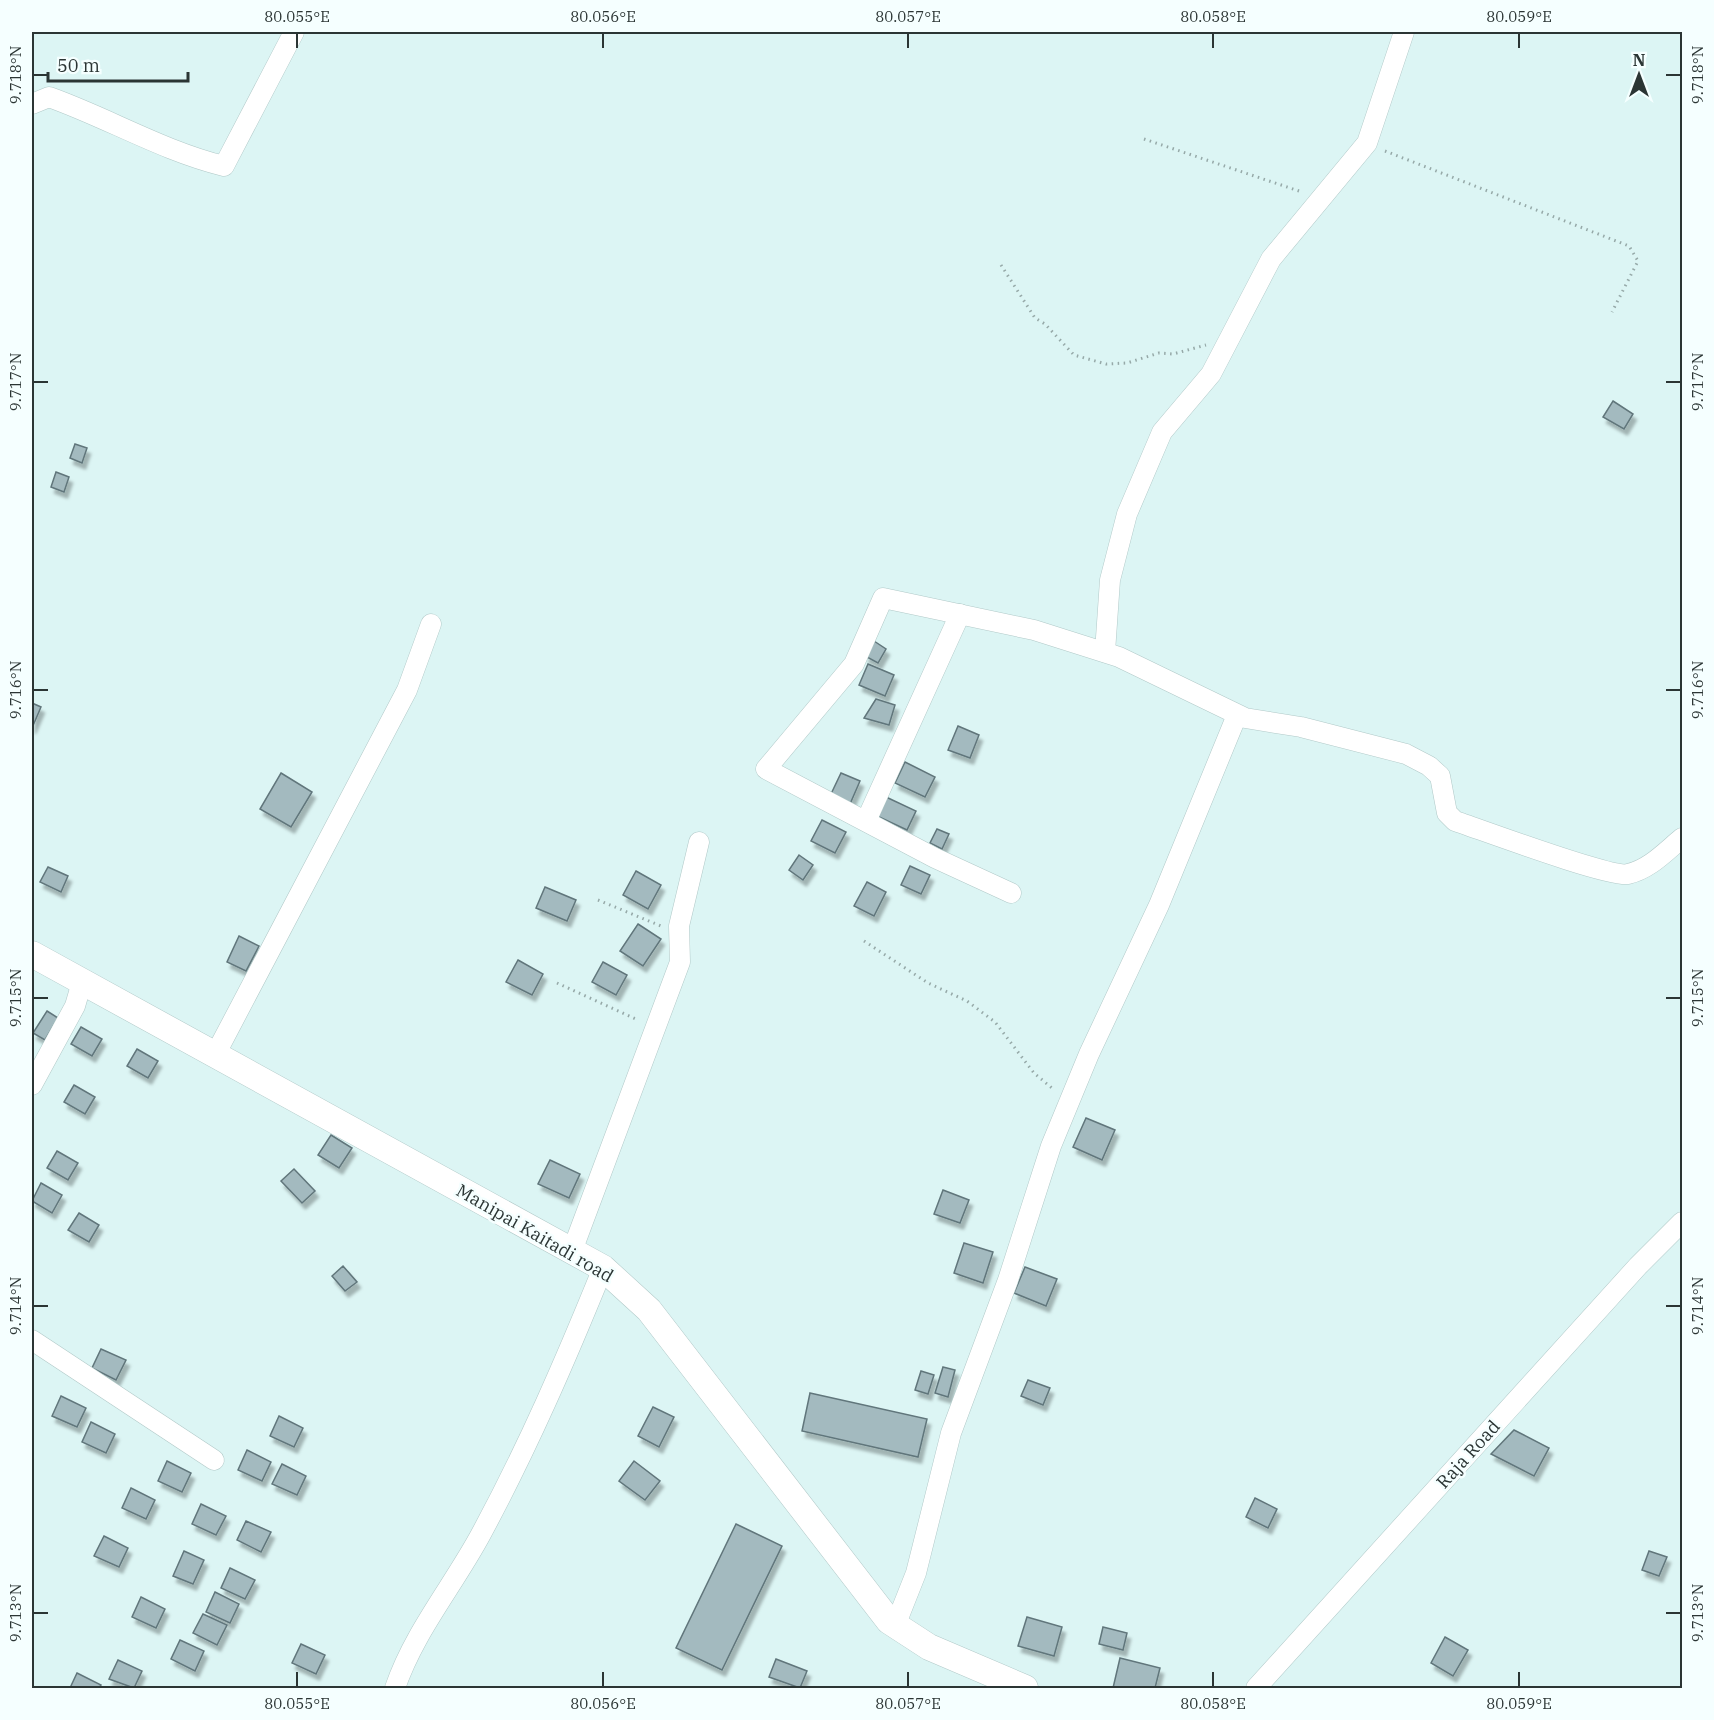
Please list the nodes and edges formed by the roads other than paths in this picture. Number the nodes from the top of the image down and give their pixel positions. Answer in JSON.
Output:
{"nodes":[{"id":1,"x":294,"y":32,"type":"edge"},
{"id":2,"x":1404,"y":32,"type":"edge"},
{"id":3,"x":32,"y":104,"type":"edge"},
{"id":4,"x":960,"y":614,"type":"junction"},
{"id":5,"x":431,"y":624,"type":"dead end"},
{"id":6,"x":1104,"y":652,"type":"junction"},
{"id":7,"x":1237,"y":715,"type":"junction"},
{"id":8,"x":866,"y":822,"type":"junction"},
{"id":9,"x":1683,"y":838,"type":"edge"},
{"id":10,"x":699,"y":842,"type":"dead end"},
{"id":11,"x":1011,"y":893,"type":"dead end"},
{"id":12,"x":32,"y":954,"type":"edge"},
{"id":13,"x":82,"y":982,"type":"junction"},
{"id":14,"x":215,"y":1055,"type":"junction"},
{"id":15,"x":32,"y":1085,"type":"edge"},
{"id":16,"x":1683,"y":1222,"type":"edge"},
{"id":17,"x":572,"y":1251,"type":"junction"},
{"id":18,"x":603,"y":1268,"type":"junction"},
{"id":19,"x":32,"y":1340,"type":"edge"},
{"id":20,"x":214,"y":1460,"type":"dead end"},
{"id":21,"x":895,"y":1626,"type":"junction"},
{"id":22,"x":395,"y":1689,"type":"edge"},
{"id":23,"x":1025,"y":1689,"type":"edge"},
{"id":24,"x":1256,"y":1689,"type":"edge"}],
"edges":[{"from":1,"to":3,"type":"street"},
{"from":2,"to":6,"type":"street"},
{"from":4,"to":6,"type":"street"},
{"from":4,"to":8,"type":"street"},
{"from":4,"to":8,"type":"street"},
{"from":5,"to":14,"type":"street"},
{"from":6,"to":7,"type":"street"},
{"from":7,"to":9,"type":"street"},
{"from":7,"to":21,"type":"street"},
{"from":8,"to":11,"type":"street"},
{"from":10,"to":17,"type":"street"},
{"from":12,"to":13,"type":"main road","name":"Manipai Kaitadi road"},
{"from":13,"to":14,"type":"main road","name":"Manipai Kaitadi road"},
{"from":13,"to":15,"type":"street"},
{"from":14,"to":17,"type":"main road","name":"Manipai Kaitadi road"},
{"from":16,"to":24,"type":"street","name":"Raja Road"},
{"from":17,"to":18,"type":"main road","name":"Manipai Kaitadi road"},
{"from":18,"to":21,"type":"main road","name":"Manipai Kaitadi road"},
{"from":18,"to":22,"type":"street"},
{"from":19,"to":20,"type":"street"},
{"from":21,"to":23,"type":"main road","name":"Manipai Kaitadi road"}]}
